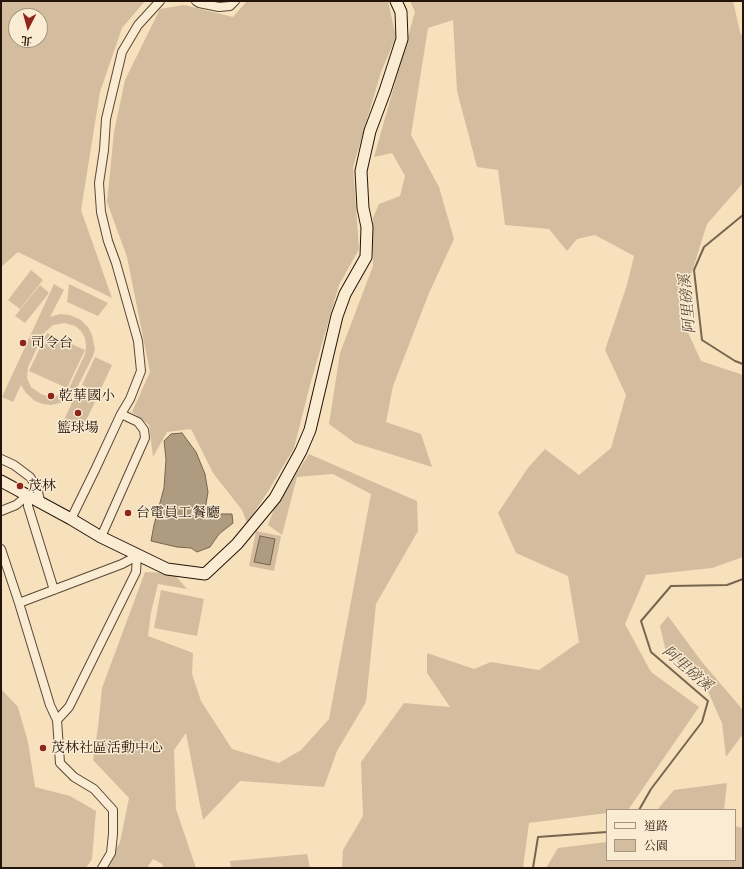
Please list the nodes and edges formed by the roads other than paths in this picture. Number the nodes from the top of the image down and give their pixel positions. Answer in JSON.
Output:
{"nodes":[{"id":1,"x":160,"y":1,"type":"edge"},
{"id":2,"x":196,"y":1,"type":"edge"},
{"id":3,"x":236,"y":1,"type":"edge"},
{"id":4,"x":396,"y":1,"type":"edge"},
{"id":5,"x":121,"y":414,"type":"junction"},
{"id":6,"x":1,"y":459,"type":"edge"},
{"id":7,"x":1,"y":481,"type":"edge"},
{"id":8,"x":28,"y":495,"type":"junction"},
{"id":9,"x":40,"y":501,"type":"junction"},
{"id":10,"x":1,"y":511,"type":"edge"},
{"id":11,"x":71,"y":519,"type":"junction"},
{"id":12,"x":101,"y":537,"type":"junction"},
{"id":13,"x":1,"y":549,"type":"edge"},
{"id":14,"x":138,"y":556,"type":"junction"},
{"id":15,"x":54,"y":590,"type":"junction"},
{"id":16,"x":19,"y":603,"type":"junction"},
{"id":17,"x":56,"y":720,"type":"junction"},
{"id":18,"x":102,"y":868,"type":"edge"}],
"edges":[{"from":1,"to":5,"type":"street"},
{"from":2,"to":3,"type":"street"},
{"from":4,"to":14,"type":"street"},
{"from":5,"to":11,"type":"street"},
{"from":5,"to":12,"type":"street"},
{"from":6,"to":9,"type":"street"},
{"from":7,"to":8,"type":"street"},
{"from":8,"to":9,"type":"street"},
{"from":8,"to":10,"type":"street"},
{"from":8,"to":15,"type":"street"},
{"from":9,"to":11,"type":"street"},
{"from":11,"to":12,"type":"street"},
{"from":12,"to":14,"type":"street"},
{"from":13,"to":16,"type":"street"},
{"from":14,"to":15,"type":"street"},
{"from":14,"to":17,"type":"street"},
{"from":15,"to":16,"type":"street"},
{"from":16,"to":17,"type":"street"},
{"from":17,"to":18,"type":"street"}]}
